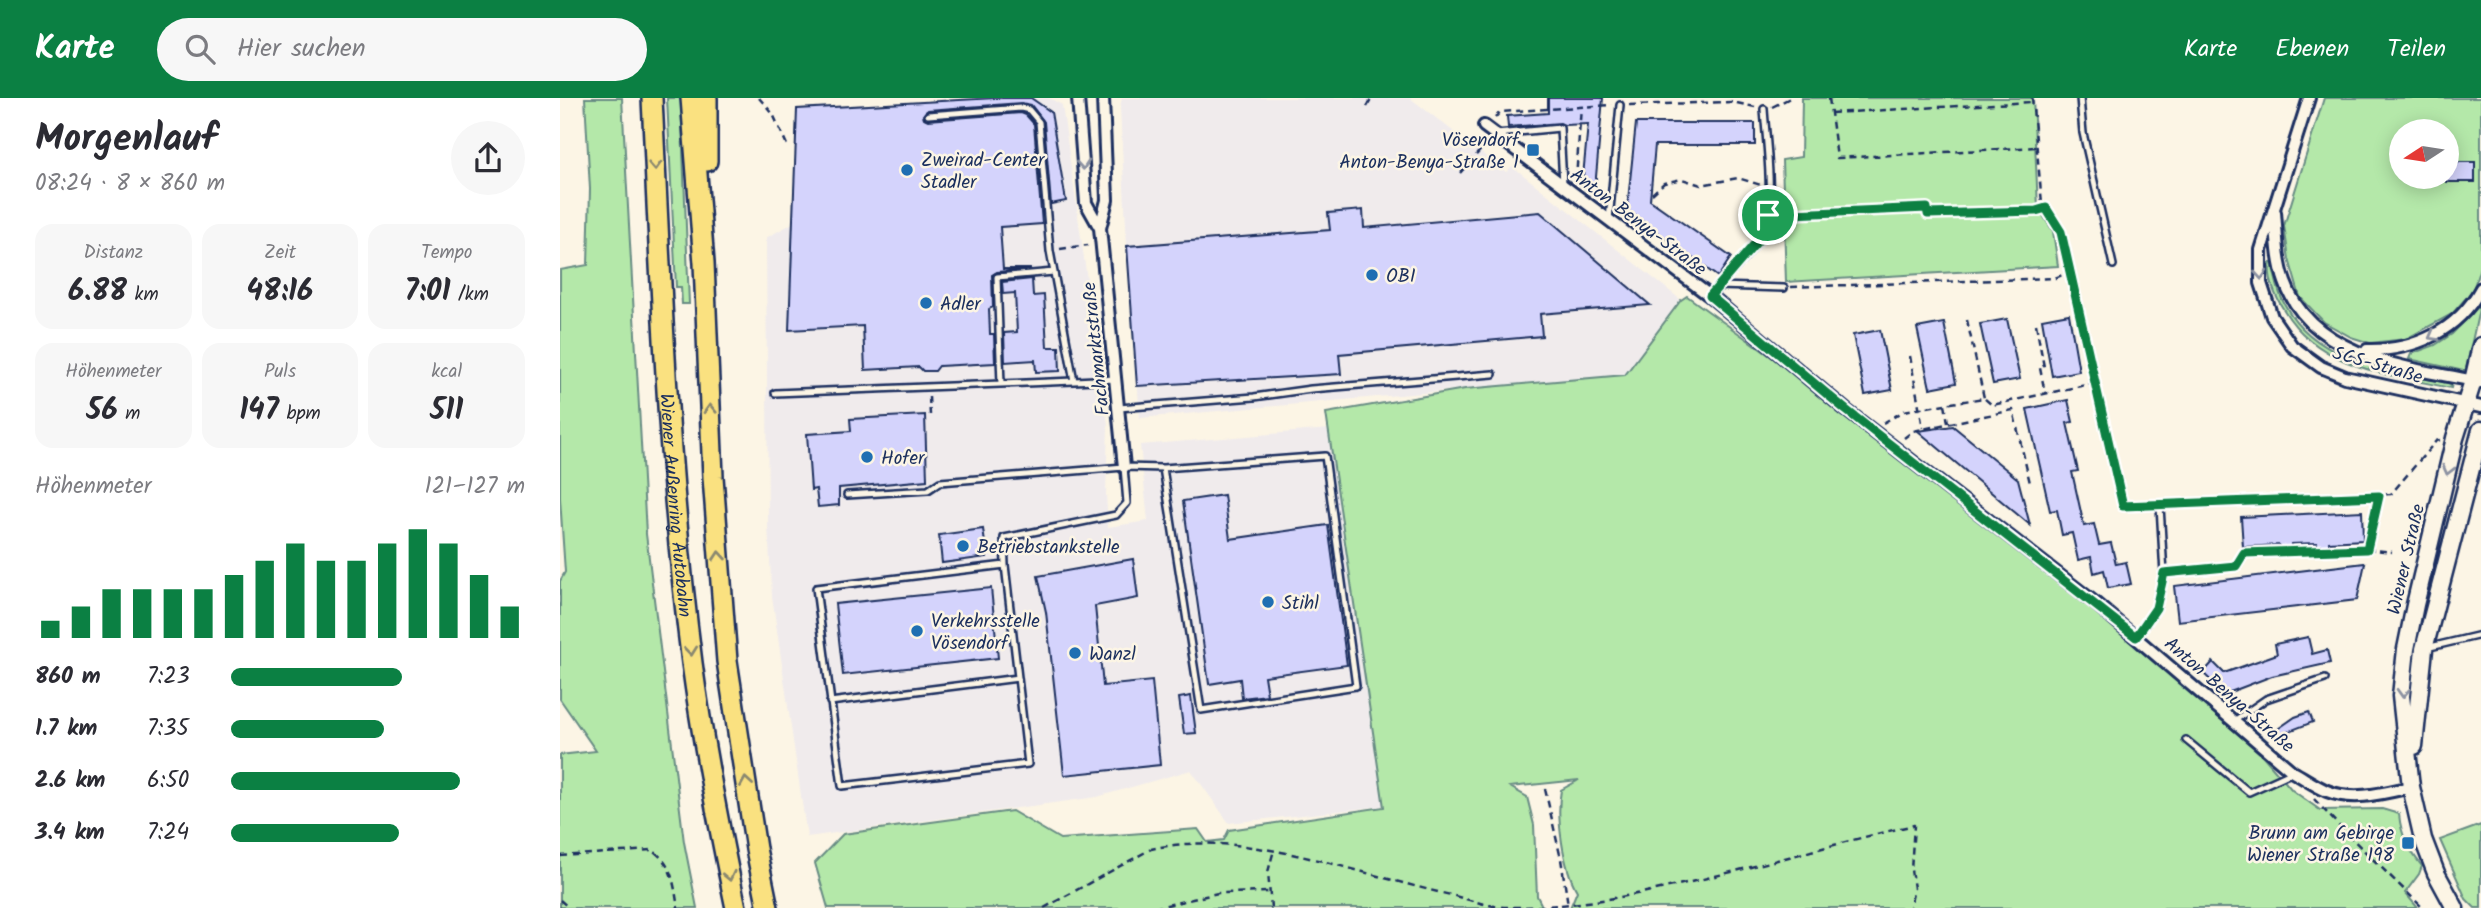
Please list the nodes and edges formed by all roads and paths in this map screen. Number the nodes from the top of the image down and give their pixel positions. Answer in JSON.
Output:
{"nodes":[{"id":1,"x":652,"y":98,"type":"edge"},
{"id":2,"x":691,"y":98,"type":"edge"},
{"id":3,"x":707,"y":98,"type":"edge"},
{"id":4,"x":714,"y":98,"type":"edge"},
{"id":5,"x":759,"y":98,"type":"edge"},
{"id":6,"x":1103,"y":98,"type":"edge"},
{"id":7,"x":1372,"y":98,"type":"edge"},
{"id":8,"x":1790,"y":98,"type":"edge"},
{"id":9,"x":1829,"y":98,"type":"edge"},
{"id":10,"x":2080,"y":98,"type":"edge"},
{"id":11,"x":2309,"y":98,"type":"edge"},
{"id":12,"x":1076,"y":100,"type":"edge"},
{"id":13,"x":2032,"y":100,"type":"edge"},
{"id":14,"x":1620,"y":105,"type":"dead end"},
{"id":15,"x":1581,"y":106,"type":"dead end"},
{"id":16,"x":1367,"y":107,"type":"dead end"},
{"id":17,"x":1764,"y":109,"type":"joint"},
{"id":18,"x":1831,"y":113,"type":"junction"},
{"id":19,"x":928,"y":115,"type":"dead end"},
{"id":20,"x":1484,"y":126,"type":"dead end"},
{"id":21,"x":1494,"y":135,"type":"junction"},
{"id":22,"x":787,"y":145,"type":"dead end"},
{"id":23,"x":2037,"y":147,"type":"junction"},
{"id":24,"x":1460,"y":173,"type":"dead end"},
{"id":25,"x":707,"y":184,"type":"junction"},
{"id":26,"x":1563,"y":187,"type":"junction"},
{"id":27,"x":1768,"y":188,"type":"junction"},
{"id":28,"x":1652,"y":194,"type":"dead end"},
{"id":29,"x":1574,"y":195,"type":"junction"},
{"id":30,"x":2046,"y":208,"type":"junction"},
{"id":31,"x":2274,"y":209,"type":"junction"},
{"id":32,"x":1768,"y":215,"type":"junction"},
{"id":33,"x":1609,"y":220,"type":"junction"},
{"id":34,"x":1100,"y":228,"type":"junction"},
{"id":35,"x":1101,"y":243,"type":"junction"},
{"id":36,"x":1063,"y":249,"type":"dead end"},
{"id":37,"x":704,"y":263,"type":"junction"},
{"id":38,"x":2113,"y":265,"type":"dead end"},
{"id":39,"x":1054,"y":272,"type":"junction"},
{"id":40,"x":2070,"y":272,"type":"junction"},
{"id":41,"x":1718,"y":286,"type":"junction"},
{"id":42,"x":1784,"y":288,"type":"joint"},
{"id":43,"x":2481,"y":288,"type":"edge"},
{"id":44,"x":1710,"y":296,"type":"junction"},
{"id":45,"x":1967,"y":320,"type":"dead end"},
{"id":46,"x":2036,"y":324,"type":"dead end"},
{"id":47,"x":2481,"y":346,"type":"edge"},
{"id":48,"x":2354,"y":350,"type":"junction"},
{"id":49,"x":1910,"y":356,"type":"dead end"},
{"id":50,"x":1493,"y":374,"type":"dead end"},
{"id":51,"x":1116,"y":379,"type":"junction"},
{"id":52,"x":1074,"y":381,"type":"junction"},
{"id":53,"x":2477,"y":381,"type":"edge"},
{"id":54,"x":2095,"y":383,"type":"junction"},
{"id":55,"x":1001,"y":384,"type":"junction"},
{"id":56,"x":775,"y":393,"type":"dead end"},
{"id":57,"x":2045,"y":393,"type":"junction"},
{"id":58,"x":1984,"y":398,"type":"junction"},
{"id":59,"x":1945,"y":404,"type":"junction"},
{"id":60,"x":929,"y":405,"type":"dead end"},
{"id":61,"x":2473,"y":405,"type":"edge"},
{"id":62,"x":1119,"y":408,"type":"junction"},
{"id":63,"x":1920,"y":408,"type":"junction"},
{"id":64,"x":930,"y":415,"type":"dead end"},
{"id":65,"x":1948,"y":423,"type":"junction"},
{"id":66,"x":1923,"y":429,"type":"junction"},
{"id":67,"x":2481,"y":430,"type":"edge"},
{"id":68,"x":1873,"y":432,"type":"junction"},
{"id":69,"x":2455,"y":438,"type":"junction"},
{"id":70,"x":1893,"y":447,"type":"junction"},
{"id":71,"x":1125,"y":467,"type":"junction"},
{"id":72,"x":1163,"y":468,"type":"junction"},
{"id":73,"x":2030,"y":483,"type":"dead end"},
{"id":74,"x":847,"y":495,"type":"dead end"},
{"id":75,"x":2379,"y":496,"type":"junction"},
{"id":76,"x":2160,"y":506,"type":"junction"},
{"id":77,"x":2367,"y":549,"type":"junction"},
{"id":78,"x":2392,"y":551,"type":"dead end"},
{"id":79,"x":1005,"y":565,"type":"junction"},
{"id":80,"x":2164,"y":573,"type":"junction"},
{"id":81,"x":2481,"y":635,"type":"edge"},
{"id":82,"x":2136,"y":637,"type":"junction"},
{"id":83,"x":2424,"y":649,"type":"junction"},
{"id":84,"x":1018,"y":678,"type":"junction"},
{"id":85,"x":2325,"y":679,"type":"dead end"},
{"id":86,"x":830,"y":702,"type":"junction"},
{"id":87,"x":2234,"y":721,"type":"junction"},
{"id":88,"x":2186,"y":740,"type":"dead end"},
{"id":89,"x":2293,"y":772,"type":"junction"},
{"id":90,"x":2411,"y":787,"type":"junction"},
{"id":91,"x":1545,"y":789,"type":"dead end"},
{"id":92,"x":1274,"y":849,"type":"junction"},
{"id":93,"x":560,"y":856,"type":"edge"},
{"id":94,"x":1272,"y":892,"type":"junction"},
{"id":95,"x":560,"y":900,"type":"edge"},
{"id":96,"x":1568,"y":905,"type":"junction"},
{"id":97,"x":564,"y":908,"type":"edge"},
{"id":98,"x":678,"y":908,"type":"edge"},
{"id":99,"x":736,"y":908,"type":"edge"},
{"id":100,"x":768,"y":908,"type":"edge"},
{"id":101,"x":1044,"y":908,"type":"edge"},
{"id":102,"x":1153,"y":908,"type":"edge"},
{"id":103,"x":1271,"y":908,"type":"edge"},
{"id":104,"x":1910,"y":908,"type":"edge"},
{"id":105,"x":2423,"y":908,"type":"edge"},
{"id":106,"x":2455,"y":908,"type":"edge"}],
"edges":[{"from":1,"to":99,"type":"highway","name":"Wiener Außenring Autobahn","one_way":true},
{"from":2,"to":37,"type":"highway","name":"Wiener Außenring Autobahn"},
{"from":3,"to":25,"type":"highway"},
{"from":4,"to":25,"type":"highway"},
{"from":5,"to":22,"type":"path"},
{"from":6,"to":34,"type":"street","name":"Fachmarktstraße"},
{"from":7,"to":16,"type":"path"},
{"from":8,"to":17,"type":"path"},
{"from":9,"to":18,"type":"path"},
{"from":10,"to":38,"type":"lane"},
{"from":11,"to":31,"type":"street","name":"SCS-Straße"},
{"from":12,"to":34,"type":"street","name":"Fachmarktstraße","one_way":true},
{"from":13,"to":18,"type":"path"},
{"from":13,"to":23,"type":"path"},
{"from":14,"to":33,"type":"lane"},
{"from":15,"to":29,"type":"path"},
{"from":17,"to":27,"type":"lane"},
{"from":18,"to":23,"type":"path"},
{"from":19,"to":39,"type":"lane"},
{"from":20,"to":21,"type":"street","name":"Anton Benya-Straße"},
{"from":21,"to":24,"type":"path"},
{"from":21,"to":26,"type":"street","name":"Anton Benya-Straße"},
{"from":21,"to":26,"type":"lane"},
{"from":23,"to":30,"type":"path"},
{"from":25,"to":37,"type":"highway"},
{"from":26,"to":29,"type":"street","name":"Anton Benya-Straße"},
{"from":27,"to":28,"type":"path"},
{"from":27,"to":32,"type":"lane"},
{"from":29,"to":33,"type":"street","name":"Anton Benya-Straße"},
{"from":30,"to":32,"type":"path"},
{"from":30,"to":40,"type":"path"},
{"from":31,"to":48,"type":"street","name":"SCS-Straße"},
{"from":31,"to":61,"type":"street","name":"SCS-Straße","one_way":true},
{"from":32,"to":41,"type":"lane"},
{"from":33,"to":44,"type":"street","name":"Anton Benya-Straße"},
{"from":34,"to":35,"type":"street","name":"Fachmarktstraße"},
{"from":35,"to":36,"type":"path"},
{"from":35,"to":51,"type":"street","name":"Fachmarktstraße"},
{"from":100,"to":37,"type":"highway","name":"Wiener Außenring Autobahn","one_way":true},
{"from":39,"to":52,"type":"lane"},
{"from":39,"to":55,"type":"lane"},
{"from":40,"to":42,"type":"path"},
{"from":40,"to":54,"type":"path"},
{"from":41,"to":42,"type":"lane"},
{"from":41,"to":44,"type":"lane"},
{"from":43,"to":48,"type":"street","name":"SCS-Straße","one_way":true},
{"from":44,"to":68,"type":"street","name":"Anton Benya-Straße"},
{"from":45,"to":58,"type":"path"},
{"from":46,"to":57,"type":"path"},
{"from":47,"to":53,"type":"main road","name":"Wiener Straße"},
{"from":48,"to":53,"type":"street","name":"SCS-Straße"},
{"from":49,"to":63,"type":"path"},
{"from":50,"to":62,"type":"lane"},
{"from":51,"to":52,"type":"lane"},
{"from":51,"to":62,"type":"street","name":"Fachmarktstraße"},
{"from":52,"to":55,"type":"lane"},
{"from":53,"to":61,"type":"main road","name":"Wiener Straße"},
{"from":54,"to":57,"type":"path"},
{"from":54,"to":76,"type":"path"},
{"from":55,"to":56,"type":"lane"},
{"from":57,"to":58,"type":"path"},
{"from":58,"to":59,"type":"path"},
{"from":59,"to":63,"type":"path"},
{"from":59,"to":65,"type":"path"},
{"from":60,"to":64,"type":"path"},
{"from":61,"to":69,"type":"main road","name":"Wiener Straße"},
{"from":62,"to":71,"type":"street","name":"Fachmarktstraße"},
{"from":63,"to":66,"type":"path"},
{"from":63,"to":68,"type":"path"},
{"from":65,"to":66,"type":"path"},
{"from":65,"to":73,"type":"path"},
{"from":66,"to":70,"type":"path"},
{"from":67,"to":83,"type":"main road","name":"Wiener Straße"},
{"from":68,"to":70,"type":"street","name":"Anton Benya-Straße"},
{"from":69,"to":75,"type":"path"},
{"from":69,"to":90,"type":"main road","name":"Wiener Straße","one_way":true},
{"from":70,"to":82,"type":"street","name":"Anton Benya-Straße"},
{"from":71,"to":72,"type":"lane"},
{"from":71,"to":74,"type":"lane"},
{"from":71,"to":79,"type":"lane"},
{"from":72,"to":72,"type":"lane"},
{"from":75,"to":76,"type":"path"},
{"from":75,"to":77,"type":"path"},
{"from":76,"to":80,"type":"lane"},
{"from":77,"to":78,"type":"path"},
{"from":77,"to":80,"type":"path"},
{"from":79,"to":84,"type":"lane"},
{"from":79,"to":86,"type":"lane"},
{"from":80,"to":82,"type":"lane"},
{"from":81,"to":83,"type":"lane"},
{"from":82,"to":87,"type":"street","name":"Anton Benya-Straße"},
{"from":83,"to":90,"type":"main road","name":"Wiener Straße"},
{"from":84,"to":86,"type":"lane"},
{"from":84,"to":86,"type":"lane"},
{"from":85,"to":87,"type":"lane"},
{"from":87,"to":89,"type":"street","name":"Anton Benya-Straße"},
{"from":88,"to":89,"type":"lane"},
{"from":89,"to":90,"type":"street","name":"Anton Benya-Straße"},
{"from":89,"to":105,"type":"path"},
{"from":90,"to":106,"type":"main road","name":"Wiener Straße"},
{"from":91,"to":96,"type":"path"},
{"from":92,"to":94,"type":"path"},
{"from":92,"to":96,"type":"path"},
{"from":92,"to":101,"type":"path"},
{"from":93,"to":98,"type":"path"},
{"from":94,"to":102,"type":"path"},
{"from":94,"to":103,"type":"path"},
{"from":95,"to":97,"type":"path"},
{"from":96,"to":104,"type":"path"}]}
